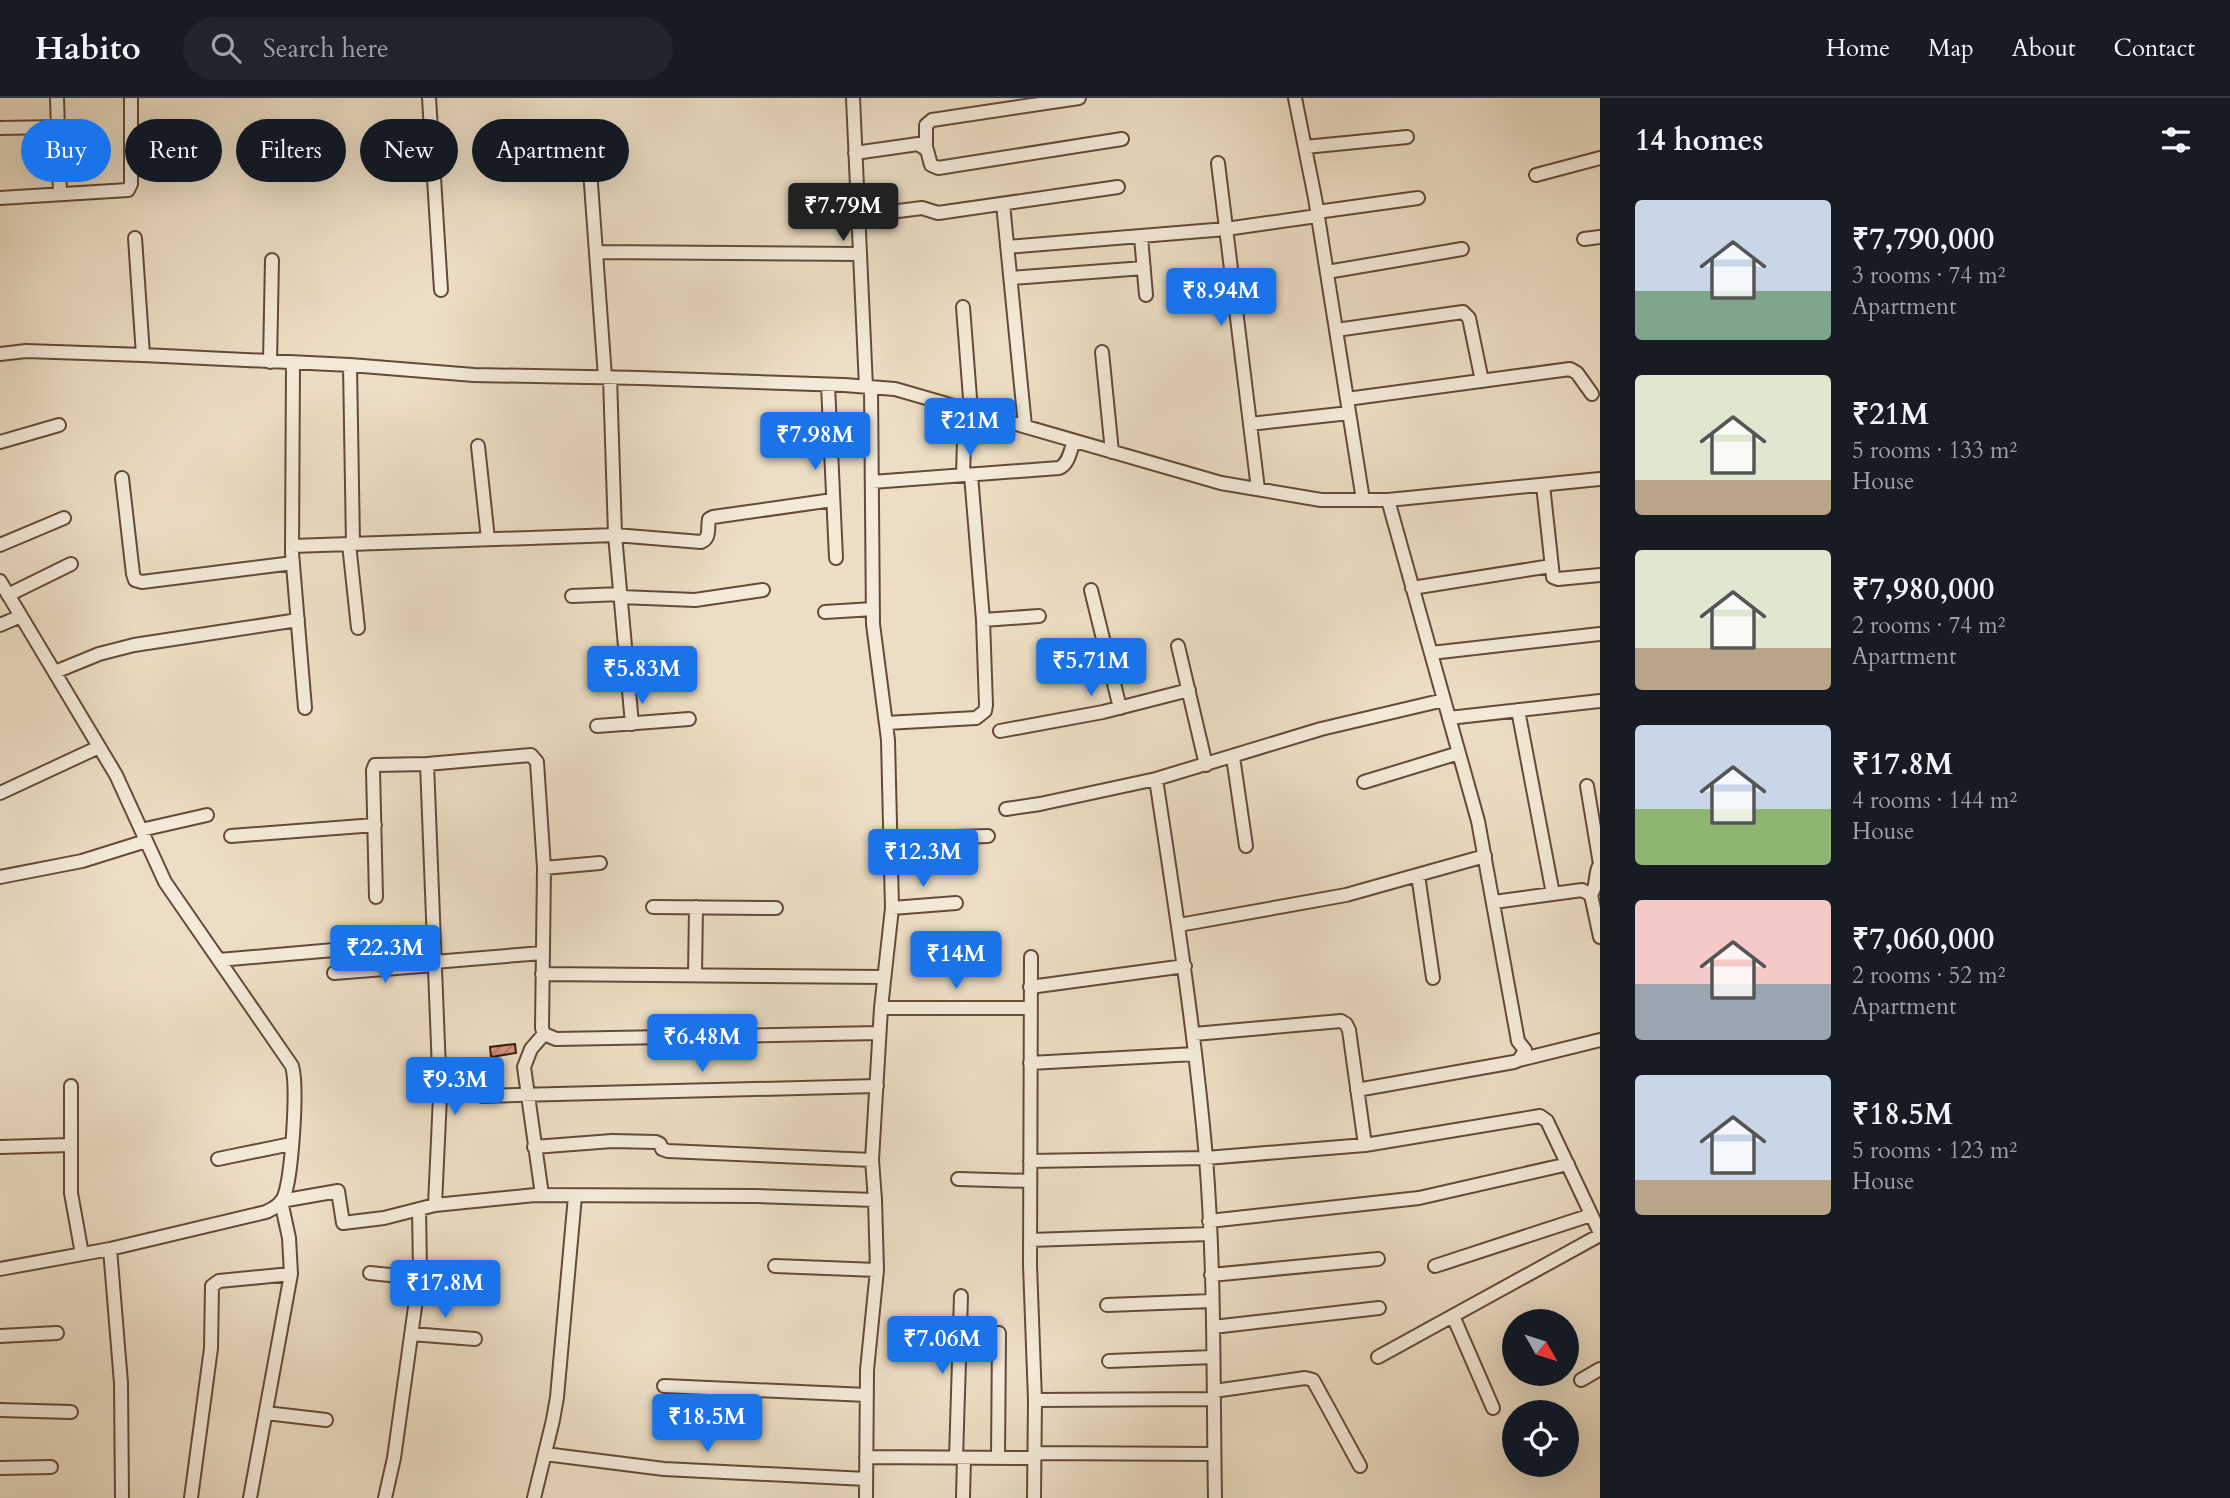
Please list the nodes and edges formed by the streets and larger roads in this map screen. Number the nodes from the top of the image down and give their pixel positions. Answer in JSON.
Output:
{"nodes":[{"id":1,"x":57,"y":98,"type":"edge"},
{"id":2,"x":131,"y":98,"type":"edge"},
{"id":3,"x":429,"y":98,"type":"edge"},
{"id":4,"x":853,"y":98,"type":"edge"},
{"id":5,"x":1079,"y":98,"type":"edge"},
{"id":6,"x":1295,"y":98,"type":"edge"},
{"id":7,"x":58,"y":119,"type":"edge"},
{"id":8,"x":0,"y":128,"type":"edge"},
{"id":9,"x":21,"y":128,"type":"edge"},
{"id":10,"x":1407,"y":137,"type":"dead end"},
{"id":11,"x":1122,"y":139,"type":"dead end"},
{"id":12,"x":1305,"y":147,"type":"junction"},
{"id":13,"x":926,"y":148,"type":"junction"},
{"id":14,"x":855,"y":153,"type":"junction"},
{"id":15,"x":1600,"y":158,"type":"edge"},
{"id":16,"x":1218,"y":163,"type":"dead end"},
{"id":17,"x":1536,"y":175,"type":"dead end"},
{"id":18,"x":60,"y":182,"type":"edge"},
{"id":19,"x":591,"y":182,"type":"edge"},
{"id":20,"x":1118,"y":187,"type":"dead end"},
{"id":21,"x":60,"y":194,"type":"junction"},
{"id":22,"x":0,"y":198,"type":"edge"},
{"id":23,"x":1418,"y":198,"type":"dead end"},
{"id":24,"x":1003,"y":204,"type":"junction"},
{"id":25,"x":1317,"y":214,"type":"junction"},
{"id":26,"x":858,"y":216,"type":"junction"},
{"id":27,"x":1226,"y":229,"type":"junction"},
{"id":28,"x":1141,"y":237,"type":"junction"},
{"id":29,"x":1600,"y":237,"type":"edge"},
{"id":30,"x":135,"y":238,"type":"dead end"},
{"id":31,"x":1584,"y":239,"type":"dead end"},
{"id":32,"x":1007,"y":247,"type":"junction"},
{"id":33,"x":1462,"y":249,"type":"dead end"},
{"id":34,"x":597,"y":252,"type":"junction"},
{"id":35,"x":860,"y":254,"type":"junction"},
{"id":36,"x":272,"y":260,"type":"dead end"},
{"id":37,"x":1144,"y":268,"type":"junction"},
{"id":38,"x":1326,"y":272,"type":"junction"},
{"id":39,"x":1011,"y":278,"type":"junction"},
{"id":40,"x":441,"y":290,"type":"dead end"},
{"id":41,"x":1146,"y":295,"type":"dead end"},
{"id":42,"x":963,"y":307,"type":"dead end"},
{"id":43,"x":1336,"y":330,"type":"junction"},
{"id":44,"x":1102,"y":352,"type":"dead end"},
{"id":45,"x":0,"y":354,"type":"edge"},
{"id":46,"x":143,"y":355,"type":"junction"},
{"id":47,"x":270,"y":362,"type":"junction"},
{"id":48,"x":292,"y":363,"type":"junction"},
{"id":49,"x":350,"y":365,"type":"junction"},
{"id":50,"x":608,"y":377,"type":"junction"},
{"id":51,"x":1482,"y":381,"type":"junction"},
{"id":52,"x":828,"y":385,"type":"junction"},
{"id":53,"x":868,"y":387,"type":"junction"},
{"id":54,"x":1592,"y":394,"type":"dead end"},
{"id":55,"x":1347,"y":399,"type":"junction"},
{"id":56,"x":968,"y":410,"type":"junction"},
{"id":57,"x":1349,"y":413,"type":"junction"},
{"id":58,"x":1250,"y":424,"type":"junction"},
{"id":59,"x":59,"y":425,"type":"dead end"},
{"id":60,"x":1025,"y":426,"type":"junction"},
{"id":61,"x":1074,"y":441,"type":"junction"},
{"id":62,"x":0,"y":442,"type":"edge"},
{"id":63,"x":478,"y":446,"type":"dead end"},
{"id":64,"x":1112,"y":452,"type":"junction"},
{"id":65,"x":967,"y":475,"type":"junction"},
{"id":66,"x":122,"y":478,"type":"dead end"},
{"id":67,"x":1600,"y":479,"type":"edge"},
{"id":68,"x":872,"y":482,"type":"junction"},
{"id":69,"x":1543,"y":485,"type":"junction"},
{"id":70,"x":1258,"y":489,"type":"junction"},
{"id":71,"x":833,"y":500,"type":"junction"},
{"id":72,"x":1363,"y":500,"type":"junction"},
{"id":73,"x":1388,"y":500,"type":"junction"},
{"id":74,"x":64,"y":518,"type":"dead end"},
{"id":75,"x":615,"y":535,"type":"junction"},
{"id":76,"x":488,"y":539,"type":"junction"},
{"id":77,"x":351,"y":544,"type":"junction"},
{"id":78,"x":0,"y":545,"type":"edge"},
{"id":79,"x":292,"y":546,"type":"junction"},
{"id":80,"x":836,"y":558,"type":"dead end"},
{"id":81,"x":293,"y":562,"type":"junction"},
{"id":82,"x":71,"y":564,"type":"dead end"},
{"id":83,"x":1550,"y":566,"type":"junction"},
{"id":84,"x":1600,"y":575,"type":"edge"},
{"id":85,"x":0,"y":581,"type":"edge"},
{"id":86,"x":1412,"y":588,"type":"junction"},
{"id":87,"x":763,"y":590,"type":"dead end"},
{"id":88,"x":1091,"y":590,"type":"dead end"},
{"id":89,"x":8,"y":595,"type":"junction"},
{"id":90,"x":621,"y":595,"type":"junction"},
{"id":91,"x":572,"y":596,"type":"dead end"},
{"id":92,"x":873,"y":609,"type":"junction"},
{"id":93,"x":825,"y":612,"type":"dead end"},
{"id":94,"x":21,"y":616,"type":"junction"},
{"id":95,"x":1039,"y":616,"type":"dead end"},
{"id":96,"x":298,"y":620,"type":"junction"},
{"id":97,"x":983,"y":620,"type":"junction"},
{"id":98,"x":0,"y":625,"type":"edge"},
{"id":99,"x":358,"y":628,"type":"dead end"},
{"id":100,"x":1600,"y":634,"type":"edge"},
{"id":101,"x":1178,"y":646,"type":"dead end"},
{"id":102,"x":1431,"y":653,"type":"junction"},
{"id":103,"x":688,"y":658,"type":"dead end"},
{"id":104,"x":627,"y":662,"type":"junction"},
{"id":105,"x":55,"y":672,"type":"junction"},
{"id":106,"x":1189,"y":690,"type":"junction"},
{"id":107,"x":1444,"y":700,"type":"junction"},
{"id":108,"x":1600,"y":701,"type":"edge"},
{"id":109,"x":305,"y":708,"type":"dead end"},
{"id":110,"x":1121,"y":708,"type":"junction"},
{"id":111,"x":1518,"y":710,"type":"junction"},
{"id":112,"x":1449,"y":718,"type":"junction"},
{"id":113,"x":689,"y":719,"type":"dead end"},
{"id":114,"x":886,"y":723,"type":"junction"},
{"id":115,"x":632,"y":724,"type":"junction"},
{"id":116,"x":597,"y":726,"type":"dead end"},
{"id":117,"x":1000,"y":731,"type":"dead end"},
{"id":118,"x":99,"y":747,"type":"junction"},
{"id":119,"x":1459,"y":753,"type":"junction"},
{"id":120,"x":1233,"y":757,"type":"junction"},
{"id":121,"x":427,"y":764,"type":"junction"},
{"id":122,"x":1206,"y":765,"type":"junction"},
{"id":123,"x":1156,"y":779,"type":"junction"},
{"id":124,"x":1364,"y":782,"type":"dead end"},
{"id":125,"x":1587,"y":786,"type":"dead end"},
{"id":126,"x":0,"y":793,"type":"edge"},
{"id":127,"x":1006,"y":809,"type":"dead end"},
{"id":128,"x":207,"y":815,"type":"dead end"},
{"id":129,"x":375,"y":825,"type":"junction"},
{"id":130,"x":143,"y":835,"type":"junction"},
{"id":131,"x":988,"y":835,"type":"dead end"},
{"id":132,"x":232,"y":836,"type":"dead end"},
{"id":133,"x":891,"y":839,"type":"junction"},
{"id":134,"x":1246,"y":846,"type":"dead end"},
{"id":135,"x":1485,"y":856,"type":"junction"},
{"id":136,"x":600,"y":863,"type":"dead end"},
{"id":137,"x":1600,"y":864,"type":"edge"},
{"id":138,"x":544,"y":868,"type":"junction"},
{"id":139,"x":1418,"y":875,"type":"junction"},
{"id":140,"x":0,"y":877,"type":"edge"},
{"id":141,"x":1553,"y":894,"type":"junction"},
{"id":142,"x":1591,"y":895,"type":"junction"},
{"id":143,"x":376,"y":897,"type":"dead end"},
{"id":144,"x":956,"y":902,"type":"dead end"},
{"id":145,"x":1494,"y":902,"type":"junction"},
{"id":146,"x":653,"y":907,"type":"dead end"},
{"id":147,"x":696,"y":907,"type":"junction"},
{"id":148,"x":776,"y":908,"type":"dead end"},
{"id":149,"x":892,"y":908,"type":"junction"},
{"id":150,"x":1178,"y":925,"type":"junction"},
{"id":151,"x":1599,"y":930,"type":"edge"},
{"id":152,"x":345,"y":948,"type":"dead end"},
{"id":153,"x":542,"y":953,"type":"junction"},
{"id":154,"x":1031,"y":957,"type":"dead end"},
{"id":155,"x":219,"y":960,"type":"junction"},
{"id":156,"x":434,"y":963,"type":"junction"},
{"id":157,"x":1185,"y":966,"type":"junction"},
{"id":158,"x":334,"y":973,"type":"dead end"},
{"id":159,"x":542,"y":974,"type":"junction"},
{"id":160,"x":695,"y":975,"type":"junction"},
{"id":161,"x":884,"y":977,"type":"junction"},
{"id":162,"x":1433,"y":978,"type":"dead end"},
{"id":163,"x":1030,"y":987,"type":"junction"},
{"id":164,"x":1030,"y":1007,"type":"junction"},
{"id":165,"x":881,"y":1008,"type":"junction"},
{"id":166,"x":879,"y":1032,"type":"junction"},
{"id":167,"x":544,"y":1034,"type":"junction"},
{"id":168,"x":1194,"y":1034,"type":"junction"},
{"id":169,"x":1599,"y":1044,"type":"edge"},
{"id":170,"x":1195,"y":1055,"type":"junction"},
{"id":171,"x":1518,"y":1060,"type":"junction"},
{"id":172,"x":1030,"y":1063,"type":"junction"},
{"id":173,"x":71,"y":1086,"type":"dead end"},
{"id":174,"x":877,"y":1086,"type":"junction"},
{"id":175,"x":1357,"y":1090,"type":"junction"},
{"id":176,"x":527,"y":1094,"type":"junction"},
{"id":177,"x":482,"y":1096,"type":"dead end"},
{"id":178,"x":291,"y":1144,"type":"junction"},
{"id":179,"x":71,"y":1145,"type":"junction"},
{"id":180,"x":1364,"y":1145,"type":"junction"},
{"id":181,"x":534,"y":1146,"type":"junction"},
{"id":182,"x":0,"y":1147,"type":"edge"},
{"id":183,"x":1206,"y":1158,"type":"junction"},
{"id":184,"x":218,"y":1159,"type":"dead end"},
{"id":185,"x":872,"y":1160,"type":"junction"},
{"id":186,"x":1030,"y":1161,"type":"junction"},
{"id":187,"x":1568,"y":1164,"type":"junction"},
{"id":188,"x":958,"y":1179,"type":"dead end"},
{"id":189,"x":1030,"y":1181,"type":"junction"},
{"id":190,"x":542,"y":1195,"type":"junction"},
{"id":191,"x":575,"y":1196,"type":"junction"},
{"id":192,"x":875,"y":1200,"type":"junction"},
{"id":193,"x":281,"y":1201,"type":"junction"},
{"id":194,"x":435,"y":1205,"type":"junction"},
{"id":195,"x":419,"y":1209,"type":"junction"},
{"id":196,"x":1591,"y":1214,"type":"junction"},
{"id":197,"x":1209,"y":1228,"type":"junction"},
{"id":198,"x":1600,"y":1234,"type":"edge"},
{"id":199,"x":1030,"y":1240,"type":"junction"},
{"id":200,"x":110,"y":1249,"type":"junction"},
{"id":201,"x":82,"y":1254,"type":"junction"},
{"id":202,"x":1378,"y":1259,"type":"dead end"},
{"id":203,"x":775,"y":1266,"type":"dead end"},
{"id":204,"x":1435,"y":1266,"type":"dead end"},
{"id":205,"x":0,"y":1269,"type":"edge"},
{"id":206,"x":877,"y":1270,"type":"junction"},
{"id":207,"x":370,"y":1273,"type":"dead end"},
{"id":208,"x":290,"y":1274,"type":"junction"},
{"id":209,"x":1211,"y":1275,"type":"junction"},
{"id":210,"x":419,"y":1278,"type":"junction"},
{"id":211,"x":961,"y":1296,"type":"dead end"},
{"id":212,"x":1212,"y":1301,"type":"junction"},
{"id":213,"x":1107,"y":1305,"type":"dead end"},
{"id":214,"x":1379,"y":1308,"type":"dead end"},
{"id":215,"x":1453,"y":1316,"type":"junction"},
{"id":216,"x":1213,"y":1327,"type":"junction"},
{"id":217,"x":57,"y":1333,"type":"dead end"},
{"id":218,"x":999,"y":1333,"type":"dead end"},
{"id":219,"x":411,"y":1334,"type":"junction"},
{"id":220,"x":0,"y":1335,"type":"edge"},
{"id":221,"x":475,"y":1339,"type":"dead end"},
{"id":222,"x":1213,"y":1357,"type":"junction"},
{"id":223,"x":1378,"y":1357,"type":"dead end"},
{"id":224,"x":1109,"y":1361,"type":"dead end"},
{"id":225,"x":1600,"y":1369,"type":"edge"},
{"id":226,"x":1581,"y":1380,"type":"dead end"},
{"id":227,"x":664,"y":1386,"type":"dead end"},
{"id":228,"x":867,"y":1395,"type":"junction"},
{"id":229,"x":1214,"y":1395,"type":"junction"},
{"id":230,"x":1035,"y":1400,"type":"junction"},
{"id":231,"x":1493,"y":1408,"type":"dead end"},
{"id":232,"x":0,"y":1410,"type":"edge"},
{"id":233,"x":71,"y":1412,"type":"dead end"},
{"id":234,"x":266,"y":1413,"type":"junction"},
{"id":235,"x":326,"y":1420,"type":"dead end"},
{"id":236,"x":545,"y":1454,"type":"junction"},
{"id":237,"x":1214,"y":1454,"type":"junction"},
{"id":238,"x":1035,"y":1456,"type":"junction"},
{"id":239,"x":866,"y":1458,"type":"junction"},
{"id":240,"x":960,"y":1458,"type":"junction"},
{"id":241,"x":998,"y":1458,"type":"junction"},
{"id":242,"x":1360,"y":1466,"type":"dead end"},
{"id":243,"x":51,"y":1467,"type":"dead end"},
{"id":244,"x":0,"y":1468,"type":"edge"},
{"id":245,"x":866,"y":1479,"type":"junction"},
{"id":246,"x":122,"y":1498,"type":"edge"},
{"id":247,"x":191,"y":1498,"type":"edge"},
{"id":248,"x":250,"y":1498,"type":"edge"},
{"id":249,"x":385,"y":1498,"type":"edge"},
{"id":250,"x":534,"y":1498,"type":"edge"},
{"id":251,"x":866,"y":1498,"type":"edge"},
{"id":252,"x":963,"y":1498,"type":"edge"},
{"id":253,"x":1034,"y":1498,"type":"edge"},
{"id":254,"x":1215,"y":1498,"type":"edge"}],
"edges":[{"from":1,"to":7,"type":"street"},
{"from":2,"to":21,"type":"street"},
{"from":3,"to":40,"type":"street"},
{"from":4,"to":14,"type":"street"},
{"from":5,"to":13,"type":"street"},
{"from":6,"to":12,"type":"street"},
{"from":8,"to":9,"type":"street"},
{"from":10,"to":12,"type":"street"},
{"from":11,"to":13,"type":"street"},
{"from":12,"to":25,"type":"street"},
{"from":13,"to":14,"type":"street"},
{"from":14,"to":26,"type":"street"},
{"from":15,"to":17,"type":"street"},
{"from":16,"to":27,"type":"street"},
{"from":18,"to":21,"type":"street"},
{"from":19,"to":34,"type":"street"},
{"from":20,"to":24,"type":"street"},
{"from":21,"to":22,"type":"street"},
{"from":23,"to":25,"type":"street"},
{"from":24,"to":26,"type":"street"},
{"from":24,"to":32,"type":"street"},
{"from":25,"to":27,"type":"street"},
{"from":25,"to":38,"type":"street"},
{"from":26,"to":35,"type":"street"},
{"from":27,"to":28,"type":"street"},
{"from":27,"to":58,"type":"street"},
{"from":28,"to":32,"type":"street"},
{"from":28,"to":37,"type":"street"},
{"from":29,"to":31,"type":"street"},
{"from":30,"to":46,"type":"street"},
{"from":32,"to":39,"type":"street"},
{"from":33,"to":38,"type":"street"},
{"from":34,"to":35,"type":"street"},
{"from":34,"to":50,"type":"street"},
{"from":35,"to":53,"type":"street"},
{"from":36,"to":47,"type":"street"},
{"from":37,"to":39,"type":"street"},
{"from":37,"to":41,"type":"street"},
{"from":38,"to":43,"type":"street"},
{"from":39,"to":60,"type":"street"},
{"from":42,"to":56,"type":"street"},
{"from":43,"to":51,"type":"street"},
{"from":43,"to":55,"type":"street"},
{"from":44,"to":64,"type":"street"},
{"from":45,"to":46,"type":"street"},
{"from":46,"to":47,"type":"street"},
{"from":47,"to":48,"type":"street"},
{"from":48,"to":49,"type":"street"},
{"from":48,"to":79,"type":"street"},
{"from":49,"to":50,"type":"street"},
{"from":49,"to":77,"type":"street"},
{"from":50,"to":52,"type":"street"},
{"from":50,"to":75,"type":"street"},
{"from":51,"to":54,"type":"street"},
{"from":51,"to":55,"type":"street"},
{"from":52,"to":53,"type":"street"},
{"from":52,"to":71,"type":"street"},
{"from":53,"to":56,"type":"street"},
{"from":53,"to":68,"type":"street"},
{"from":55,"to":57,"type":"street"},
{"from":56,"to":60,"type":"street"},
{"from":56,"to":65,"type":"street"},
{"from":57,"to":58,"type":"street"},
{"from":57,"to":72,"type":"street"},
{"from":58,"to":70,"type":"street"},
{"from":59,"to":62,"type":"street"},
{"from":60,"to":61,"type":"street"},
{"from":61,"to":64,"type":"street"},
{"from":61,"to":65,"type":"street"},
{"from":63,"to":76,"type":"street"},
{"from":64,"to":70,"type":"street"},
{"from":65,"to":68,"type":"street"},
{"from":65,"to":97,"type":"street"},
{"from":66,"to":81,"type":"street"},
{"from":67,"to":69,"type":"street"},
{"from":68,"to":92,"type":"street"},
{"from":69,"to":73,"type":"street"},
{"from":69,"to":83,"type":"street"},
{"from":70,"to":72,"type":"street"},
{"from":71,"to":75,"type":"street"},
{"from":71,"to":80,"type":"street"},
{"from":72,"to":73,"type":"street"},
{"from":73,"to":86,"type":"street"},
{"from":74,"to":78,"type":"street"},
{"from":75,"to":76,"type":"street"},
{"from":75,"to":90,"type":"street"},
{"from":76,"to":77,"type":"street"},
{"from":77,"to":79,"type":"street"},
{"from":77,"to":99,"type":"street"},
{"from":79,"to":81,"type":"street"},
{"from":81,"to":96,"type":"street"},
{"from":82,"to":89,"type":"street"},
{"from":83,"to":84,"type":"street"},
{"from":83,"to":86,"type":"street"},
{"from":85,"to":89,"type":"street"},
{"from":86,"to":102,"type":"street"},
{"from":87,"to":90,"type":"street"},
{"from":88,"to":110,"type":"street"},
{"from":89,"to":94,"type":"street"},
{"from":90,"to":91,"type":"street"},
{"from":90,"to":104,"type":"street"},
{"from":92,"to":93,"type":"street"},
{"from":92,"to":114,"type":"street"},
{"from":94,"to":98,"type":"street"},
{"from":94,"to":105,"type":"street"},
{"from":95,"to":97,"type":"street"},
{"from":96,"to":105,"type":"street"},
{"from":96,"to":109,"type":"street"},
{"from":97,"to":114,"type":"street"},
{"from":100,"to":102,"type":"street"},
{"from":101,"to":106,"type":"street"},
{"from":102,"to":107,"type":"street"},
{"from":103,"to":104,"type":"street"},
{"from":104,"to":115,"type":"street"},
{"from":105,"to":118,"type":"street"},
{"from":106,"to":110,"type":"street"},
{"from":106,"to":122,"type":"street"},
{"from":107,"to":112,"type":"street"},
{"from":107,"to":120,"type":"street"},
{"from":108,"to":111,"type":"street"},
{"from":110,"to":117,"type":"street"},
{"from":111,"to":112,"type":"street"},
{"from":111,"to":141,"type":"street"},
{"from":112,"to":119,"type":"street"},
{"from":113,"to":115,"type":"street"},
{"from":114,"to":133,"type":"street"},
{"from":115,"to":116,"type":"street"},
{"from":118,"to":126,"type":"street"},
{"from":118,"to":130,"type":"street"},
{"from":119,"to":124,"type":"street"},
{"from":119,"to":135,"type":"street"},
{"from":120,"to":122,"type":"street"},
{"from":120,"to":134,"type":"street"},
{"from":121,"to":129,"type":"street"},
{"from":121,"to":138,"type":"street"},
{"from":121,"to":156,"type":"street"},
{"from":122,"to":123,"type":"street"},
{"from":123,"to":127,"type":"street"},
{"from":123,"to":150,"type":"street"},
{"from":125,"to":137,"type":"street"},
{"from":128,"to":130,"type":"street"},
{"from":129,"to":132,"type":"street"},
{"from":129,"to":143,"type":"street"},
{"from":130,"to":140,"type":"street"},
{"from":130,"to":155,"type":"street"},
{"from":131,"to":133,"type":"street"},
{"from":133,"to":149,"type":"street"},
{"from":135,"to":139,"type":"street"},
{"from":135,"to":145,"type":"street"},
{"from":136,"to":138,"type":"street"},
{"from":137,"to":142,"type":"street"},
{"from":138,"to":153,"type":"street"},
{"from":139,"to":150,"type":"street"},
{"from":139,"to":162,"type":"street"},
{"from":141,"to":142,"type":"street"},
{"from":141,"to":145,"type":"street"},
{"from":142,"to":151,"type":"street"},
{"from":144,"to":149,"type":"street"},
{"from":145,"to":171,"type":"street"},
{"from":146,"to":147,"type":"street"},
{"from":147,"to":148,"type":"street"},
{"from":147,"to":160,"type":"street"},
{"from":149,"to":161,"type":"street"},
{"from":150,"to":157,"type":"street"},
{"from":152,"to":155,"type":"street"},
{"from":153,"to":156,"type":"street"},
{"from":153,"to":159,"type":"street"},
{"from":154,"to":163,"type":"street"},
{"from":155,"to":178,"type":"street"},
{"from":156,"to":158,"type":"street"},
{"from":156,"to":194,"type":"street"},
{"from":157,"to":163,"type":"street"},
{"from":157,"to":168,"type":"street"},
{"from":159,"to":160,"type":"street"},
{"from":159,"to":167,"type":"street"},
{"from":160,"to":161,"type":"street"},
{"from":161,"to":165,"type":"street"},
{"from":163,"to":164,"type":"street"},
{"from":164,"to":165,"type":"street"},
{"from":164,"to":172,"type":"street"},
{"from":165,"to":166,"type":"street"},
{"from":166,"to":167,"type":"street"},
{"from":166,"to":174,"type":"street"},
{"from":167,"to":176,"type":"street"},
{"from":168,"to":170,"type":"street"},
{"from":168,"to":175,"type":"street"},
{"from":169,"to":171,"type":"street"},
{"from":170,"to":172,"type":"street"},
{"from":170,"to":183,"type":"street"},
{"from":171,"to":175,"type":"street"},
{"from":172,"to":186,"type":"street"},
{"from":173,"to":179,"type":"street"},
{"from":174,"to":176,"type":"street"},
{"from":174,"to":185,"type":"street"},
{"from":175,"to":180,"type":"street"},
{"from":176,"to":177,"type":"street"},
{"from":176,"to":181,"type":"street"},
{"from":178,"to":184,"type":"street"},
{"from":178,"to":193,"type":"street"},
{"from":179,"to":182,"type":"street"},
{"from":179,"to":201,"type":"street"},
{"from":180,"to":183,"type":"street"},
{"from":180,"to":187,"type":"street"},
{"from":181,"to":185,"type":"street"},
{"from":181,"to":190,"type":"street"},
{"from":183,"to":186,"type":"street"},
{"from":183,"to":197,"type":"street"},
{"from":185,"to":192,"type":"street"},
{"from":186,"to":189,"type":"street"},
{"from":187,"to":196,"type":"street"},
{"from":187,"to":197,"type":"street"},
{"from":188,"to":189,"type":"street"},
{"from":189,"to":199,"type":"street"},
{"from":190,"to":191,"type":"street"},
{"from":190,"to":194,"type":"street"},
{"from":191,"to":192,"type":"street"},
{"from":191,"to":236,"type":"street"},
{"from":192,"to":206,"type":"street"},
{"from":193,"to":195,"type":"street"},
{"from":193,"to":200,"type":"street"},
{"from":193,"to":208,"type":"street"},
{"from":194,"to":195,"type":"street"},
{"from":195,"to":210,"type":"street"},
{"from":196,"to":198,"type":"street"},
{"from":196,"to":204,"type":"street"},
{"from":197,"to":199,"type":"street"},
{"from":197,"to":209,"type":"street"},
{"from":198,"to":215,"type":"street"},
{"from":199,"to":230,"type":"street"},
{"from":200,"to":201,"type":"street"},
{"from":200,"to":246,"type":"street"},
{"from":201,"to":205,"type":"street"},
{"from":202,"to":209,"type":"street"},
{"from":203,"to":206,"type":"street"},
{"from":206,"to":228,"type":"street"},
{"from":207,"to":210,"type":"street"},
{"from":208,"to":234,"type":"street"},
{"from":208,"to":247,"type":"street"},
{"from":209,"to":212,"type":"street"},
{"from":210,"to":219,"type":"street"},
{"from":211,"to":240,"type":"street"},
{"from":212,"to":213,"type":"street"},
{"from":212,"to":216,"type":"street"},
{"from":214,"to":216,"type":"street"},
{"from":215,"to":223,"type":"street"},
{"from":215,"to":231,"type":"street"},
{"from":216,"to":222,"type":"street"},
{"from":217,"to":220,"type":"street"},
{"from":218,"to":241,"type":"street"},
{"from":219,"to":221,"type":"street"},
{"from":219,"to":249,"type":"street"},
{"from":222,"to":224,"type":"street"},
{"from":222,"to":229,"type":"street"},
{"from":225,"to":226,"type":"street"},
{"from":227,"to":228,"type":"street"},
{"from":228,"to":239,"type":"street"},
{"from":229,"to":230,"type":"street"},
{"from":229,"to":237,"type":"street"},
{"from":229,"to":242,"type":"street"},
{"from":230,"to":238,"type":"street"},
{"from":232,"to":233,"type":"street"},
{"from":234,"to":235,"type":"street"},
{"from":234,"to":248,"type":"street"},
{"from":236,"to":245,"type":"street"},
{"from":236,"to":250,"type":"street"},
{"from":237,"to":238,"type":"street"},
{"from":237,"to":254,"type":"street"},
{"from":238,"to":241,"type":"street"},
{"from":238,"to":253,"type":"street"},
{"from":239,"to":240,"type":"street"},
{"from":239,"to":245,"type":"street"},
{"from":240,"to":241,"type":"street"},
{"from":240,"to":252,"type":"street"},
{"from":243,"to":244,"type":"street"},
{"from":245,"to":251,"type":"street"}]}
